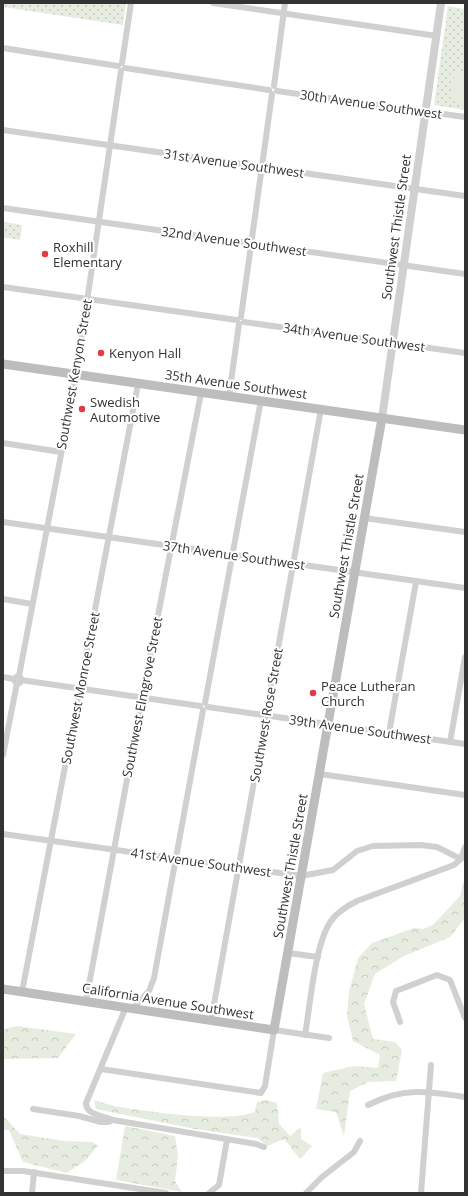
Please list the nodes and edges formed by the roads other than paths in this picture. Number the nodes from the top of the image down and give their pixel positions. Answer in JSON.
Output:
{"nodes":[{"id":1,"x":131,"y":3,"type":"edge"},
{"id":2,"x":213,"y":3,"type":"edge"},
{"id":3,"x":285,"y":3,"type":"edge"},
{"id":4,"x":442,"y":3,"type":"edge"},
{"id":5,"x":284,"y":13,"type":"junction"},
{"id":6,"x":437,"y":36,"type":"junction"},
{"id":7,"x":3,"y":48,"type":"edge"},
{"id":8,"x":121,"y":67,"type":"junction"},
{"id":9,"x":273,"y":90,"type":"junction"},
{"id":10,"x":426,"y":112,"type":"junction"},
{"id":11,"x":465,"y":117,"type":"edge"},
{"id":12,"x":3,"y":130,"type":"edge"},
{"id":13,"x":110,"y":146,"type":"junction"},
{"id":14,"x":262,"y":167,"type":"junction"},
{"id":15,"x":415,"y":188,"type":"junction"},
{"id":16,"x":465,"y":196,"type":"edge"},
{"id":17,"x":3,"y":208,"type":"edge"},
{"id":18,"x":99,"y":222,"type":"junction"},
{"id":19,"x":251,"y":244,"type":"junction"},
{"id":20,"x":404,"y":265,"type":"junction"},
{"id":21,"x":465,"y":274,"type":"edge"},
{"id":22,"x":3,"y":287,"type":"edge"},
{"id":23,"x":88,"y":299,"type":"junction"},
{"id":24,"x":240,"y":321,"type":"junction"},
{"id":25,"x":393,"y":343,"type":"junction"},
{"id":26,"x":465,"y":353,"type":"edge"},
{"id":27,"x":3,"y":364,"type":"edge"},
{"id":28,"x":76,"y":376,"type":"junction"},
{"id":29,"x":138,"y":384,"type":"junction"},
{"id":30,"x":201,"y":393,"type":"junction"},
{"id":31,"x":229,"y":396,"type":"junction"},
{"id":32,"x":261,"y":400,"type":"junction"},
{"id":33,"x":321,"y":409,"type":"junction"},
{"id":34,"x":382,"y":418,"type":"junction"},
{"id":35,"x":465,"y":430,"type":"edge"},
{"id":36,"x":3,"y":443,"type":"edge"},
{"id":37,"x":61,"y":452,"type":"junction"},
{"id":38,"x":364,"y":518,"type":"junction"},
{"id":39,"x":3,"y":522,"type":"edge"},
{"id":40,"x":46,"y":528,"type":"junction"},
{"id":41,"x":465,"y":532,"type":"edge"},
{"id":42,"x":109,"y":537,"type":"junction"},
{"id":43,"x":171,"y":546,"type":"junction"},
{"id":44,"x":231,"y":554,"type":"junction"},
{"id":45,"x":293,"y":563,"type":"junction"},
{"id":46,"x":354,"y":572,"type":"junction"},
{"id":47,"x":416,"y":582,"type":"junction"},
{"id":48,"x":465,"y":588,"type":"edge"},
{"id":49,"x":3,"y":599,"type":"edge"},
{"id":50,"x":32,"y":604,"type":"junction"},
{"id":51,"x":465,"y":657,"type":"edge"},
{"id":52,"x":3,"y":677,"type":"edge"},
{"id":53,"x":18,"y":680,"type":"junction"},
{"id":54,"x":79,"y":689,"type":"junction"},
{"id":55,"x":142,"y":698,"type":"junction"},
{"id":56,"x":204,"y":706,"type":"junction"},
{"id":57,"x":266,"y":716,"type":"junction"},
{"id":58,"x":328,"y":725,"type":"junction"},
{"id":59,"x":389,"y":733,"type":"junction"},
{"id":60,"x":450,"y":742,"type":"junction"},
{"id":61,"x":465,"y":744,"type":"edge"},
{"id":62,"x":3,"y":755,"type":"edge"},
{"id":63,"x":320,"y":774,"type":"junction"},
{"id":64,"x":465,"y":795,"type":"edge"},
{"id":65,"x":3,"y":834,"type":"edge"},
{"id":66,"x":51,"y":840,"type":"junction"},
{"id":67,"x":465,"y":847,"type":"edge"},
{"id":68,"x":114,"y":849,"type":"junction"},
{"id":69,"x":176,"y":858,"type":"junction"},
{"id":70,"x":461,"y":858,"type":"junction"},
{"id":71,"x":238,"y":868,"type":"junction"},
{"id":72,"x":301,"y":876,"type":"junction"},
{"id":73,"x":288,"y":953,"type":"junction"},
{"id":74,"x":318,"y":957,"type":"junction"},
{"id":75,"x":3,"y":989,"type":"edge"},
{"id":76,"x":22,"y":992,"type":"junction"},
{"id":77,"x":86,"y":1001,"type":"junction"},
{"id":78,"x":129,"y":1008,"type":"junction"},
{"id":79,"x":465,"y":1018,"type":"edge"},
{"id":80,"x":211,"y":1021,"type":"junction"},
{"id":81,"x":400,"y":1022,"type":"dead end"},
{"id":82,"x":274,"y":1030,"type":"junction"},
{"id":83,"x":305,"y":1035,"type":"junction"},
{"id":84,"x":330,"y":1038,"type":"dead end"},
{"id":85,"x":431,"y":1065,"type":"dead end"},
{"id":86,"x":101,"y":1069,"type":"junction"},
{"id":87,"x":429,"y":1092,"type":"junction"},
{"id":88,"x":465,"y":1097,"type":"edge"},
{"id":89,"x":368,"y":1104,"type":"dead end"},
{"id":90,"x":33,"y":1109,"type":"dead end"},
{"id":91,"x":113,"y":1120,"type":"junction"},
{"id":92,"x":227,"y":1140,"type":"junction"},
{"id":93,"x":360,"y":1141,"type":"dead end"},
{"id":94,"x":264,"y":1147,"type":"dead end"},
{"id":95,"x":3,"y":1171,"type":"edge"},
{"id":96,"x":34,"y":1172,"type":"junction"},
{"id":97,"x":32,"y":1193,"type":"edge"},
{"id":98,"x":166,"y":1193,"type":"edge"},
{"id":99,"x":209,"y":1193,"type":"edge"},
{"id":100,"x":306,"y":1193,"type":"edge"},
{"id":101,"x":420,"y":1193,"type":"edge"}],
"edges":[{"from":1,"to":8,"type":"street","name":"Southwest Kenyon Street"},
{"from":2,"to":5,"type":"street"},
{"from":3,"to":5,"type":"street"},
{"from":4,"to":6,"type":"street","name":"Southwest Thistle Street"},
{"from":5,"to":6,"type":"street"},
{"from":5,"to":9,"type":"street"},
{"from":6,"to":10,"type":"street","name":"Southwest Thistle Street"},
{"from":7,"to":8,"type":"street","name":"30th Avenue Southwest"},
{"from":8,"to":9,"type":"street","name":"30th Avenue Southwest"},
{"from":8,"to":13,"type":"street","name":"Southwest Kenyon Street"},
{"from":9,"to":10,"type":"street","name":"30th Avenue Southwest"},
{"from":9,"to":14,"type":"street"},
{"from":10,"to":11,"type":"street","name":"30th Avenue Southwest"},
{"from":10,"to":15,"type":"street","name":"Southwest Thistle Street"},
{"from":12,"to":13,"type":"street","name":"31st Avenue Southwest"},
{"from":13,"to":14,"type":"street","name":"31st Avenue Southwest"},
{"from":13,"to":18,"type":"street","name":"Southwest Kenyon Street"},
{"from":14,"to":15,"type":"street","name":"31st Avenue Southwest"},
{"from":14,"to":19,"type":"street"},
{"from":15,"to":16,"type":"street","name":"31st Avenue Southwest"},
{"from":15,"to":20,"type":"street","name":"Southwest Thistle Street"},
{"from":17,"to":18,"type":"street","name":"32nd Avenue Southwest"},
{"from":18,"to":19,"type":"street","name":"32nd Avenue Southwest"},
{"from":18,"to":23,"type":"street","name":"Southwest Kenyon Street"},
{"from":19,"to":20,"type":"street","name":"32nd Avenue Southwest"},
{"from":19,"to":24,"type":"street"},
{"from":20,"to":21,"type":"street","name":"32nd Avenue Southwest"},
{"from":20,"to":25,"type":"street","name":"Southwest Thistle Street"},
{"from":22,"to":23,"type":"street","name":"34th Avenue Southwest"},
{"from":23,"to":24,"type":"street","name":"34th Avenue Southwest"},
{"from":23,"to":28,"type":"street","name":"Southwest Kenyon Street"},
{"from":24,"to":25,"type":"street","name":"34th Avenue Southwest"},
{"from":24,"to":31,"type":"street"},
{"from":25,"to":26,"type":"street","name":"34th Avenue Southwest"},
{"from":25,"to":34,"type":"street","name":"Southwest Thistle Street"},
{"from":27,"to":28,"type":"main road","name":"35th Avenue Southwest"},
{"from":28,"to":29,"type":"main road","name":"35th Avenue Southwest"},
{"from":28,"to":37,"type":"street","name":"Southwest Kenyon Street"},
{"from":29,"to":30,"type":"main road","name":"35th Avenue Southwest"},
{"from":29,"to":42,"type":"street","name":"Southwest Monroe Street"},
{"from":30,"to":31,"type":"main road","name":"35th Avenue Southwest"},
{"from":30,"to":43,"type":"street","name":"Southwest Elmgrove Street"},
{"from":31,"to":32,"type":"main road","name":"35th Avenue Southwest"},
{"from":32,"to":33,"type":"main road","name":"35th Avenue Southwest"},
{"from":32,"to":44,"type":"street"},
{"from":33,"to":34,"type":"main road","name":"35th Avenue Southwest"},
{"from":33,"to":45,"type":"street","name":"Southwest Rose Street"},
{"from":34,"to":35,"type":"main road","name":"35th Avenue Southwest"},
{"from":34,"to":38,"type":"main road","name":"Southwest Thistle Street"},
{"from":36,"to":37,"type":"street"},
{"from":37,"to":40,"type":"street","name":"Southwest Kenyon Street"},
{"from":38,"to":41,"type":"street"},
{"from":38,"to":46,"type":"main road","name":"Southwest Thistle Street"},
{"from":39,"to":40,"type":"street","name":"37th Avenue Southwest"},
{"from":40,"to":42,"type":"street","name":"37th Avenue Southwest"},
{"from":40,"to":50,"type":"street","name":"Southwest Kenyon Street"},
{"from":42,"to":43,"type":"street","name":"37th Avenue Southwest"},
{"from":42,"to":54,"type":"street","name":"Southwest Monroe Street"},
{"from":43,"to":44,"type":"street","name":"37th Avenue Southwest"},
{"from":43,"to":55,"type":"street","name":"Southwest Elmgrove Street"},
{"from":44,"to":45,"type":"street","name":"37th Avenue Southwest"},
{"from":44,"to":56,"type":"street"},
{"from":45,"to":46,"type":"street","name":"37th Avenue Southwest"},
{"from":45,"to":57,"type":"street","name":"Southwest Rose Street"},
{"from":46,"to":47,"type":"street","name":"37th Avenue Southwest"},
{"from":46,"to":58,"type":"main road","name":"Southwest Thistle Street"},
{"from":47,"to":48,"type":"street","name":"37th Avenue Southwest"},
{"from":47,"to":59,"type":"street"},
{"from":49,"to":50,"type":"street"},
{"from":50,"to":53,"type":"street","name":"Southwest Kenyon Street"},
{"from":51,"to":60,"type":"street"},
{"from":52,"to":53,"type":"street","name":"39th Avenue Southwest"},
{"from":53,"to":54,"type":"street","name":"39th Avenue Southwest"},
{"from":53,"to":62,"type":"street","name":"Southwest Kenyon Street"},
{"from":54,"to":55,"type":"street","name":"39th Avenue Southwest"},
{"from":54,"to":66,"type":"street","name":"Southwest Monroe Street"},
{"from":55,"to":56,"type":"street","name":"39th Avenue Southwest"},
{"from":55,"to":68,"type":"street","name":"Southwest Elmgrove Street"},
{"from":56,"to":57,"type":"street","name":"39th Avenue Southwest"},
{"from":56,"to":69,"type":"street"},
{"from":57,"to":58,"type":"street","name":"39th Avenue Southwest"},
{"from":57,"to":71,"type":"street","name":"Southwest Rose Street"},
{"from":58,"to":59,"type":"street","name":"39th Avenue Southwest"},
{"from":58,"to":63,"type":"main road","name":"Southwest Thistle Street"},
{"from":59,"to":60,"type":"street","name":"39th Avenue Southwest"},
{"from":60,"to":61,"type":"street","name":"39th Avenue Southwest"},
{"from":63,"to":64,"type":"street"},
{"from":63,"to":72,"type":"main road","name":"Southwest Thistle Street"},
{"from":65,"to":66,"type":"street","name":"41st Avenue Southwest"},
{"from":66,"to":68,"type":"street","name":"41st Avenue Southwest"},
{"from":66,"to":76,"type":"street","name":"Southwest Monroe Street"},
{"from":67,"to":70,"type":"street"},
{"from":68,"to":69,"type":"street","name":"41st Avenue Southwest"},
{"from":68,"to":77,"type":"street","name":"Southwest Elmgrove Street"},
{"from":69,"to":71,"type":"street","name":"41st Avenue Southwest"},
{"from":69,"to":78,"type":"street"},
{"from":70,"to":72,"type":"street","name":"41st Avenue Southwest"},
{"from":70,"to":74,"type":"street"},
{"from":71,"to":72,"type":"street","name":"41st Avenue Southwest"},
{"from":71,"to":80,"type":"street","name":"Southwest Rose Street"},
{"from":72,"to":73,"type":"main road","name":"Southwest Thistle Street"},
{"from":73,"to":74,"type":"street"},
{"from":73,"to":82,"type":"main road","name":"Southwest Thistle Street"},
{"from":74,"to":83,"type":"street"},
{"from":75,"to":76,"type":"main road","name":"California Avenue Southwest"},
{"from":76,"to":77,"type":"main road","name":"California Avenue Southwest"},
{"from":77,"to":78,"type":"main road","name":"California Avenue Southwest"},
{"from":78,"to":80,"type":"main road","name":"California Avenue Southwest"},
{"from":78,"to":86,"type":"street"},
{"from":79,"to":81,"type":"street"},
{"from":80,"to":82,"type":"main road","name":"California Avenue Southwest"},
{"from":82,"to":83,"type":"street","name":"California Avenue Southwest"},
{"from":82,"to":86,"type":"street","name":"Southwest Thistle Street"},
{"from":83,"to":84,"type":"street","name":"California Avenue Southwest"},
{"from":85,"to":87,"type":"street"},
{"from":86,"to":91,"type":"street"},
{"from":87,"to":88,"type":"street"},
{"from":87,"to":89,"type":"street"},
{"from":87,"to":101,"type":"street"},
{"from":90,"to":91,"type":"street"},
{"from":91,"to":92,"type":"street"},
{"from":92,"to":94,"type":"street"},
{"from":92,"to":99,"type":"street"},
{"from":93,"to":100,"type":"street"},
{"from":95,"to":96,"type":"street"},
{"from":96,"to":97,"type":"street"},
{"from":96,"to":98,"type":"street"}]}
